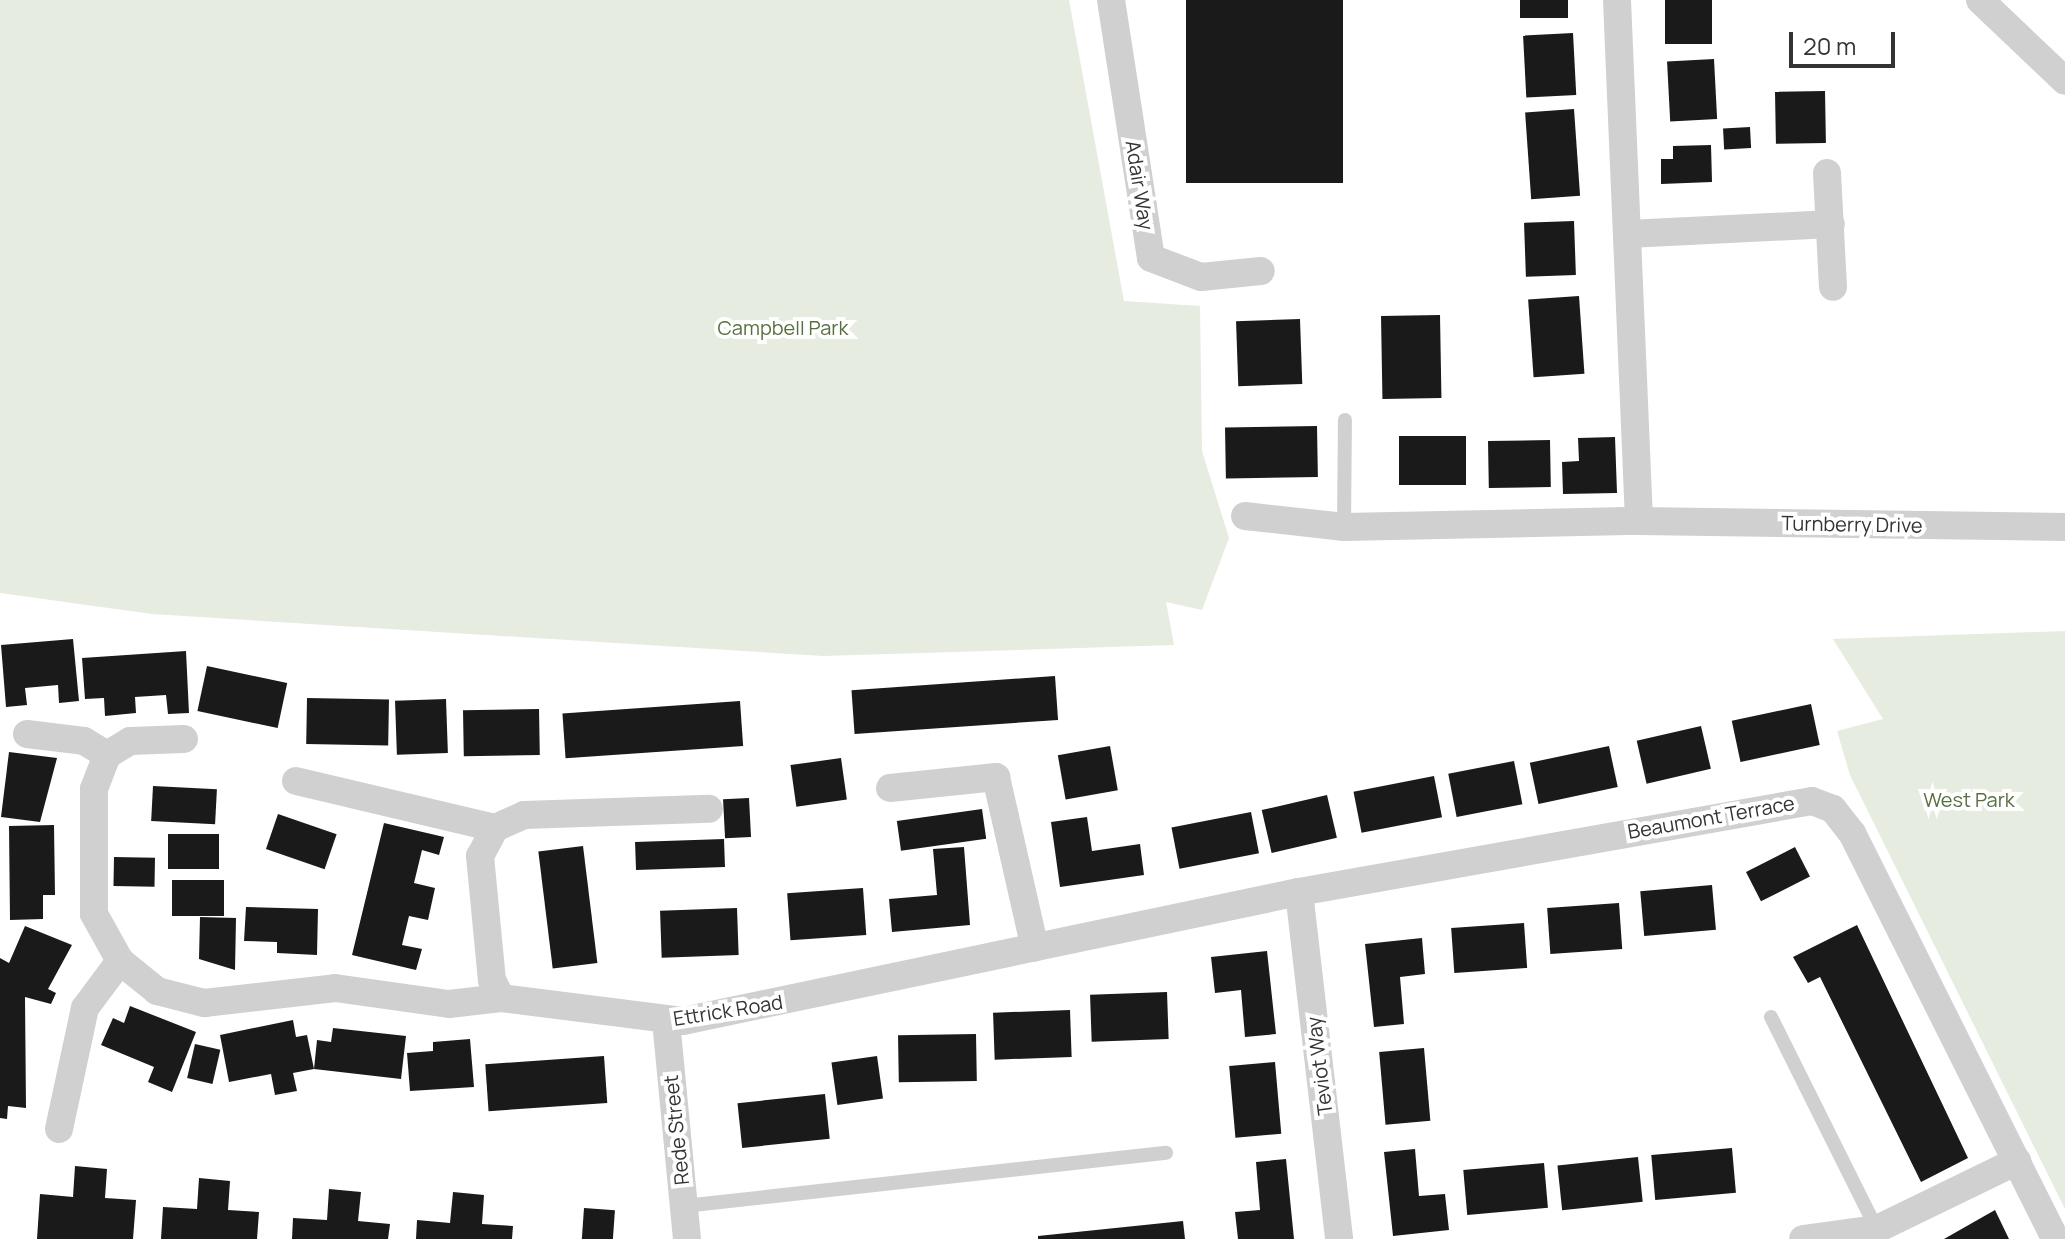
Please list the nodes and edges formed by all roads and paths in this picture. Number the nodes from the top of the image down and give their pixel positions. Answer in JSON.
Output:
{"nodes":[{"id":1,"x":1111,"y":0,"type":"edge"},
{"id":2,"x":1617,"y":0,"type":"edge"},
{"id":3,"x":1980,"y":0,"type":"edge"},
{"id":4,"x":2065,"y":81,"type":"edge"},
{"id":5,"x":1827,"y":173,"type":"dead end"},
{"id":6,"x":1831,"y":224,"type":"junction"},
{"id":7,"x":1628,"y":234,"type":"junction"},
{"id":8,"x":1261,"y":271,"type":"dead end"},
{"id":9,"x":1833,"y":287,"type":"dead end"},
{"id":10,"x":1345,"y":420,"type":"dead end"},
{"id":11,"x":1245,"y":516,"type":"dead end"},
{"id":12,"x":1639,"y":521,"type":"junction"},
{"id":13,"x":1344,"y":527,"type":"junction"},
{"id":14,"x":2065,"y":527,"type":"edge"},
{"id":15,"x":27,"y":734,"type":"dead end"},
{"id":16,"x":184,"y":739,"type":"dead end"},
{"id":17,"x":107,"y":755,"type":"junction"},
{"id":18,"x":296,"y":781,"type":"dead end"},
{"id":19,"x":890,"y":788,"type":"dead end"},
{"id":20,"x":709,"y":809,"type":"dead end"},
{"id":21,"x":495,"y":828,"type":"junction"},
{"id":22,"x":1299,"y":892,"type":"junction"},
{"id":23,"x":1035,"y":948,"type":"junction"},
{"id":24,"x":120,"y":961,"type":"junction"},
{"id":25,"x":501,"y":998,"type":"junction"},
{"id":26,"x":1771,"y":1017,"type":"dead end"},
{"id":27,"x":666,"y":1021,"type":"junction"},
{"id":28,"x":59,"y":1129,"type":"dead end"},
{"id":29,"x":1166,"y":1153,"type":"dead end"},
{"id":30,"x":2017,"y":1161,"type":"junction"},
{"id":31,"x":684,"y":1206,"type":"junction"},
{"id":32,"x":1879,"y":1234,"type":"edge"},
{"id":33,"x":687,"y":1239,"type":"edge"},
{"id":34,"x":1339,"y":1239,"type":"edge"},
{"id":35,"x":1803,"y":1239,"type":"edge"},
{"id":36,"x":2055,"y":1239,"type":"edge"}],
"edges":[{"from":1,"to":8,"type":"street","name":"Adair Way"},
{"from":2,"to":7,"type":"street"},
{"from":3,"to":4,"type":"street"},
{"from":5,"to":6,"type":"street"},
{"from":6,"to":7,"type":"street"},
{"from":6,"to":9,"type":"street"},
{"from":7,"to":12,"type":"street"},
{"from":10,"to":13,"type":"lane"},
{"from":11,"to":13,"type":"street","name":"Turnberry Drive"},
{"from":12,"to":13,"type":"street","name":"Turnberry Drive"},
{"from":12,"to":14,"type":"street","name":"Turnberry Drive"},
{"from":15,"to":17,"type":"street"},
{"from":16,"to":17,"type":"street"},
{"from":17,"to":24,"type":"street","name":"Ettrick Road"},
{"from":18,"to":21,"type":"street"},
{"from":19,"to":23,"type":"street"},
{"from":20,"to":21,"type":"street"},
{"from":21,"to":25,"type":"street"},
{"from":22,"to":23,"type":"street","name":"Ettrick Road"},
{"from":22,"to":30,"type":"street","name":"Beaumont Terrace"},
{"from":22,"to":34,"type":"street","name":"Teviot Way"},
{"from":23,"to":27,"type":"street","name":"Ettrick Road"},
{"from":24,"to":25,"type":"street","name":"Ettrick Road"},
{"from":24,"to":28,"type":"street"},
{"from":25,"to":27,"type":"street","name":"Ettrick Road"},
{"from":26,"to":32,"type":"lane"},
{"from":27,"to":31,"type":"street","name":"Rede Street"},
{"from":29,"to":31,"type":"lane"},
{"from":30,"to":32,"type":"street"},
{"from":30,"to":36,"type":"street","name":"Beaumont Terrace"},
{"from":31,"to":33,"type":"street","name":"Rede Street"},
{"from":32,"to":35,"type":"street"}]}
